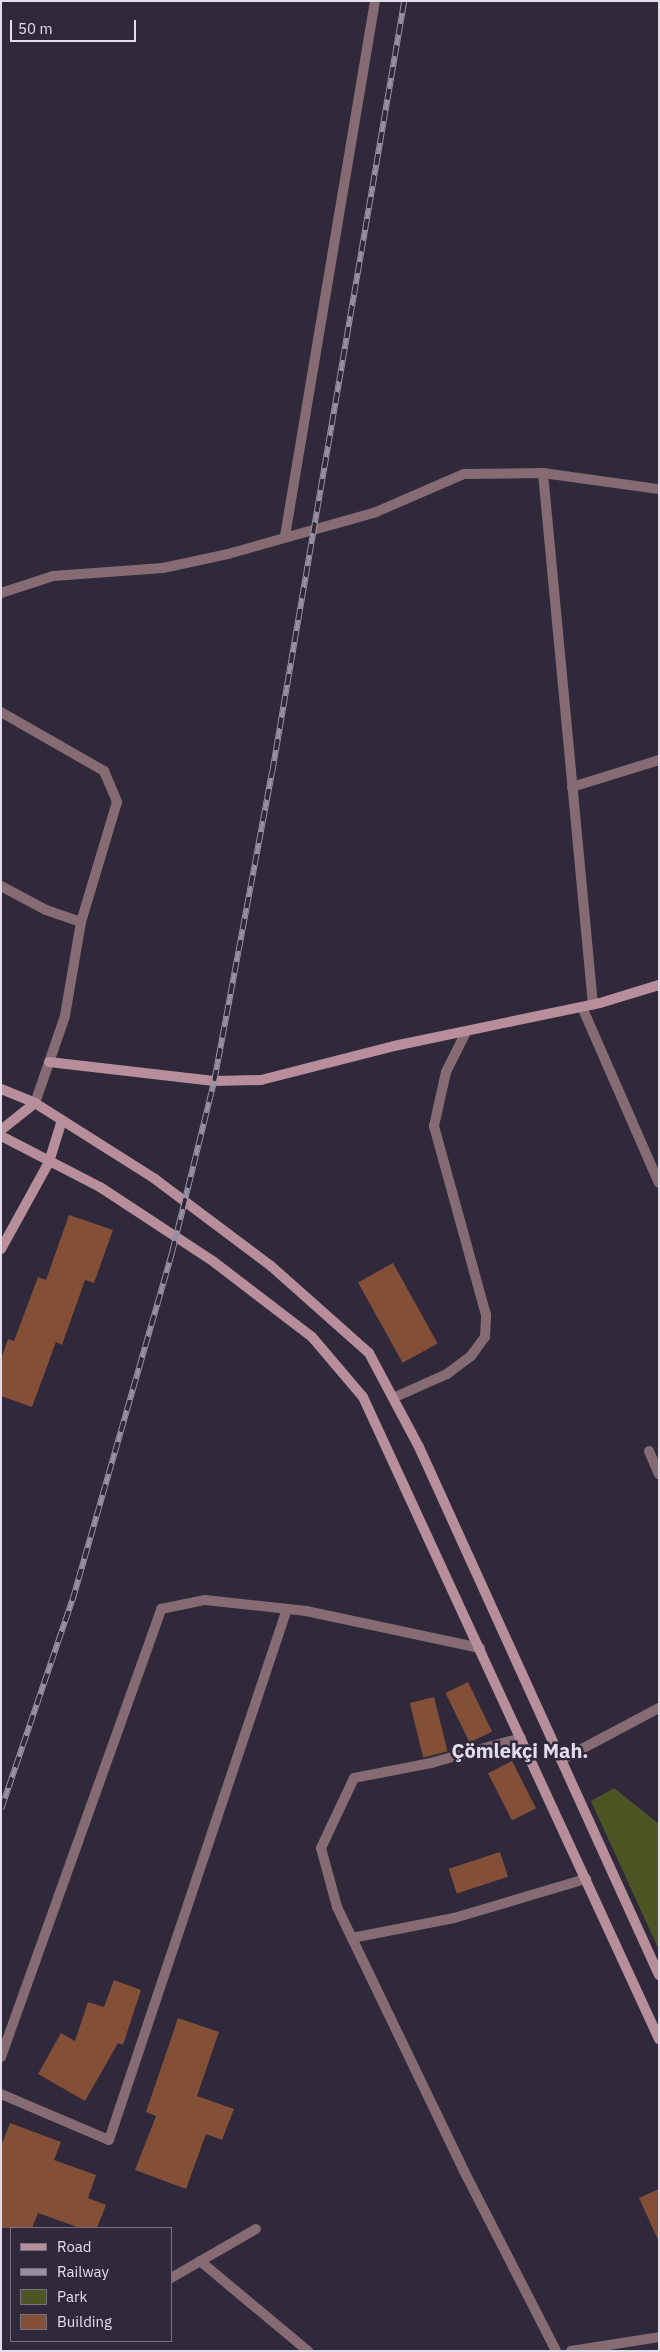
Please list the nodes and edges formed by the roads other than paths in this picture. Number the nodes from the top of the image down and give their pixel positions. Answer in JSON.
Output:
{"nodes":[{"id":1,"x":375,"y":1,"type":"edge"},
{"id":2,"x":543,"y":473,"type":"junction"},
{"id":3,"x":659,"y":489,"type":"edge"},
{"id":4,"x":285,"y":536,"type":"junction"},
{"id":5,"x":1,"y":592,"type":"edge"},
{"id":6,"x":1,"y":712,"type":"edge"},
{"id":7,"x":659,"y":760,"type":"edge"},
{"id":8,"x":572,"y":787,"type":"junction"},
{"id":9,"x":1,"y":886,"type":"edge"},
{"id":10,"x":80,"y":922,"type":"junction"},
{"id":11,"x":659,"y":985,"type":"edge"},
{"id":12,"x":587,"y":1006,"type":"junction"},
{"id":13,"x":466,"y":1032,"type":"junction"},
{"id":14,"x":49,"y":1062,"type":"junction"},
{"id":15,"x":1,"y":1089,"type":"edge"},
{"id":16,"x":35,"y":1103,"type":"junction"},
{"id":17,"x":62,"y":1120,"type":"junction"},
{"id":18,"x":1,"y":1130,"type":"edge"},
{"id":19,"x":1,"y":1136,"type":"edge"},
{"id":20,"x":49,"y":1162,"type":"junction"},
{"id":21,"x":659,"y":1183,"type":"edge"},
{"id":22,"x":1,"y":1249,"type":"edge"},
{"id":23,"x":393,"y":1398,"type":"junction"},
{"id":24,"x":649,"y":1451,"type":"dead end"},
{"id":25,"x":659,"y":1474,"type":"edge"},
{"id":26,"x":287,"y":1609,"type":"junction"},
{"id":27,"x":480,"y":1648,"type":"junction"},
{"id":28,"x":659,"y":1708,"type":"edge"},
{"id":29,"x":521,"y":1738,"type":"junction"},
{"id":30,"x":561,"y":1760,"type":"junction"},
{"id":31,"x":586,"y":1879,"type":"junction"},
{"id":32,"x":352,"y":1938,"type":"junction"},
{"id":33,"x":659,"y":1975,"type":"edge"},
{"id":34,"x":659,"y":2039,"type":"edge"},
{"id":35,"x":1,"y":2057,"type":"edge"},
{"id":36,"x":1,"y":2094,"type":"edge"},
{"id":37,"x":256,"y":2229,"type":"dead end"},
{"id":38,"x":200,"y":2261,"type":"junction"},
{"id":39,"x":172,"y":2277,"type":"edge"},
{"id":40,"x":659,"y":2337,"type":"edge"},
{"id":41,"x":308,"y":2351,"type":"edge"},
{"id":42,"x":556,"y":2351,"type":"edge"},
{"id":43,"x":571,"y":2351,"type":"edge"}],
"edges":[{"from":1,"to":4,"type":"street"},
{"from":2,"to":3,"type":"street"},
{"from":2,"to":4,"type":"street"},
{"from":2,"to":8,"type":"street"},
{"from":4,"to":5,"type":"street"},
{"from":6,"to":10,"type":"street"},
{"from":7,"to":8,"type":"street"},
{"from":8,"to":12,"type":"street"},
{"from":9,"to":10,"type":"street"},
{"from":10,"to":14,"type":"street"},
{"from":11,"to":12,"type":"main road"},
{"from":12,"to":13,"type":"main road"},
{"from":12,"to":21,"type":"street"},
{"from":13,"to":14,"type":"main road"},
{"from":13,"to":23,"type":"street"},
{"from":14,"to":16,"type":"street"},
{"from":15,"to":16,"type":"main road"},
{"from":16,"to":17,"type":"main road"},
{"from":16,"to":18,"type":"main road"},
{"from":17,"to":20,"type":"main road"},
{"from":17,"to":23,"type":"main road"},
{"from":19,"to":20,"type":"main road"},
{"from":20,"to":22,"type":"main road"},
{"from":20,"to":27,"type":"main road"},
{"from":23,"to":30,"type":"main road"},
{"from":24,"to":25,"type":"street"},
{"from":26,"to":27,"type":"street"},
{"from":26,"to":35,"type":"street"},
{"from":26,"to":36,"type":"street"},
{"from":27,"to":29,"type":"main road"},
{"from":28,"to":30,"type":"street"},
{"from":29,"to":31,"type":"main road"},
{"from":29,"to":32,"type":"street"},
{"from":30,"to":33,"type":"main road"},
{"from":31,"to":32,"type":"street"},
{"from":31,"to":34,"type":"main road"},
{"from":32,"to":42,"type":"street"},
{"from":37,"to":38,"type":"street"},
{"from":38,"to":39,"type":"street"},
{"from":38,"to":41,"type":"street"},
{"from":40,"to":43,"type":"street"}]}
